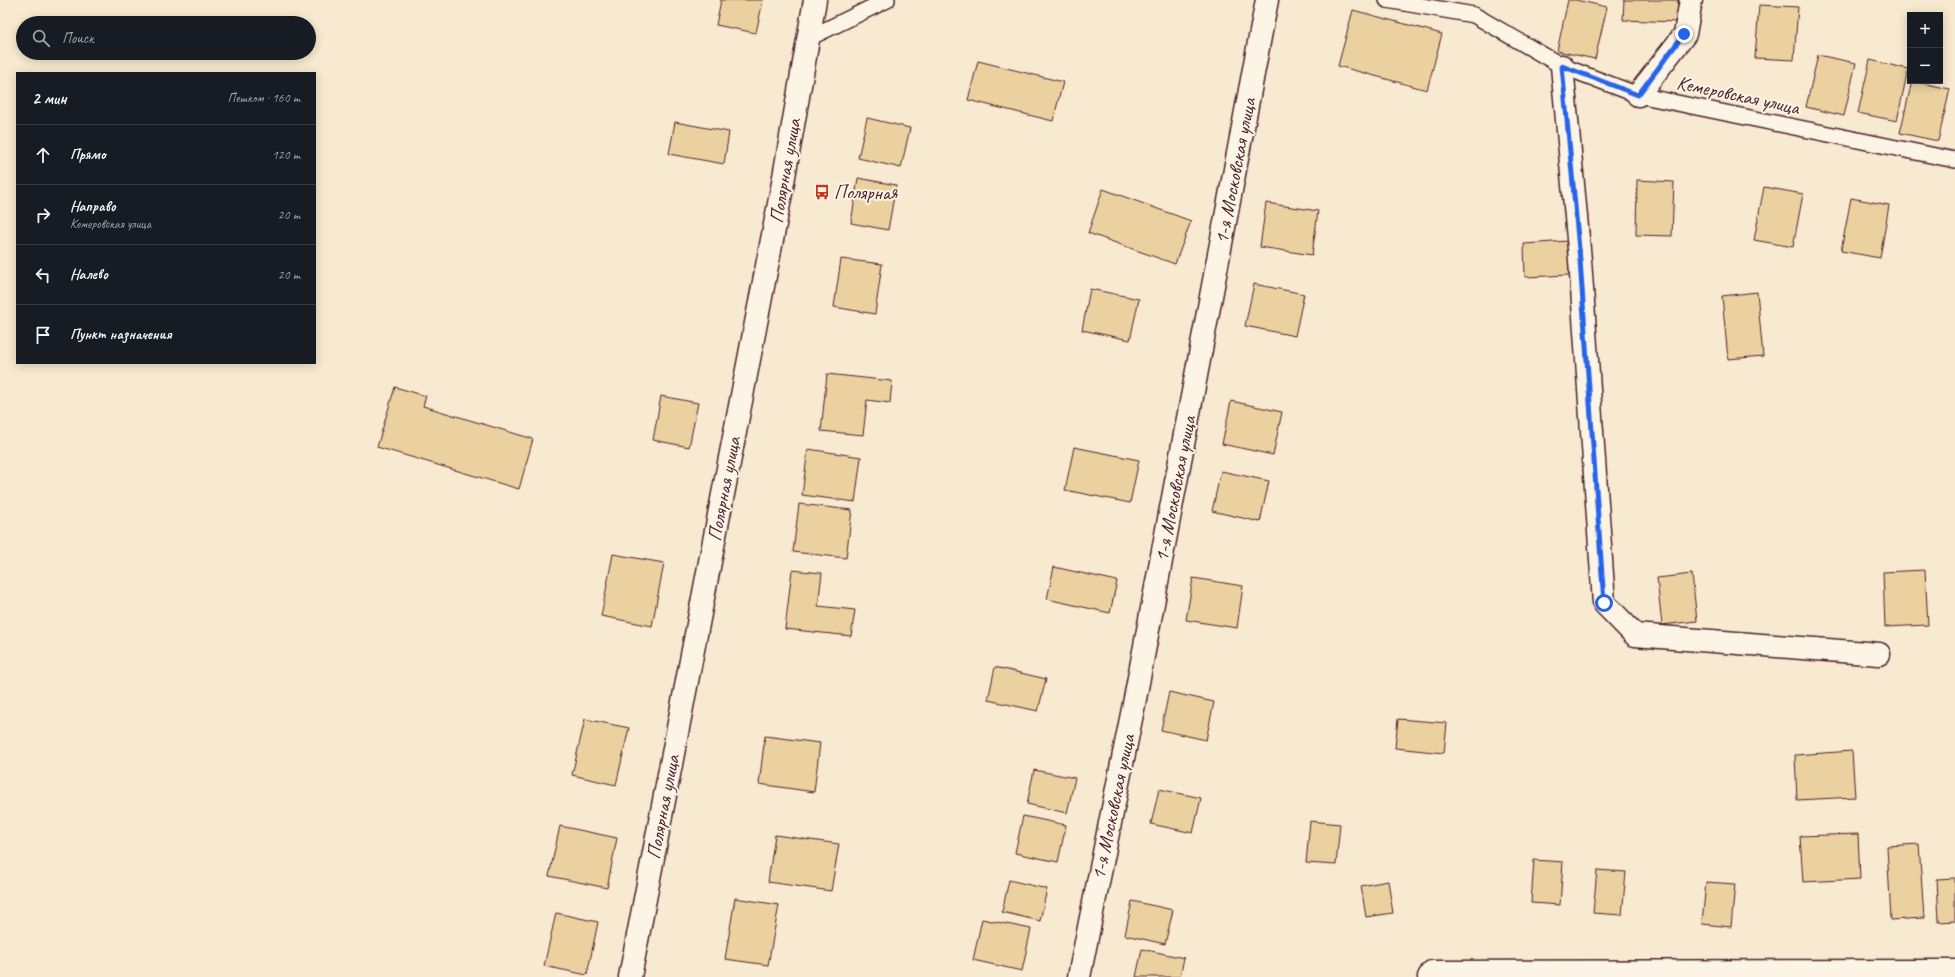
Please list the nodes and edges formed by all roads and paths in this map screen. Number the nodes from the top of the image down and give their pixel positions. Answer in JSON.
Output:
{"nodes":[{"id":1,"x":815,"y":0,"type":"edge"},
{"id":2,"x":887,"y":0,"type":"edge"},
{"id":3,"x":1267,"y":0,"type":"edge"},
{"id":4,"x":1387,"y":0,"type":"edge"},
{"id":5,"x":1690,"y":0,"type":"edge"},
{"id":6,"x":809,"y":38,"type":"junction"},
{"id":7,"x":1562,"y":66,"type":"junction"},
{"id":8,"x":1638,"y":95,"type":"junction"},
{"id":9,"x":1955,"y":160,"type":"edge"},
{"id":10,"x":1879,"y":654,"type":"dead end"},
{"id":11,"x":1955,"y":971,"type":"edge"},
{"id":12,"x":630,"y":977,"type":"edge"},
{"id":13,"x":1079,"y":977,"type":"edge"},
{"id":14,"x":1429,"y":977,"type":"edge"}],
"edges":[{"from":1,"to":6,"type":"street","name":"Полярная улица"},
{"from":2,"to":6,"type":"lane"},
{"from":3,"to":13,"type":"street","name":"1-я Московская улица"},
{"from":4,"to":7,"type":"lane","name":"Кемеровская улица"},
{"from":5,"to":8,"type":"street"},
{"from":6,"to":12,"type":"street","name":"Полярная улица"},
{"from":7,"to":8,"type":"lane","name":"Кемеровская улица"},
{"from":7,"to":10,"type":"street"},
{"from":8,"to":9,"type":"lane","name":"Кемеровская улица"},
{"from":11,"to":14,"type":"street"}]}
